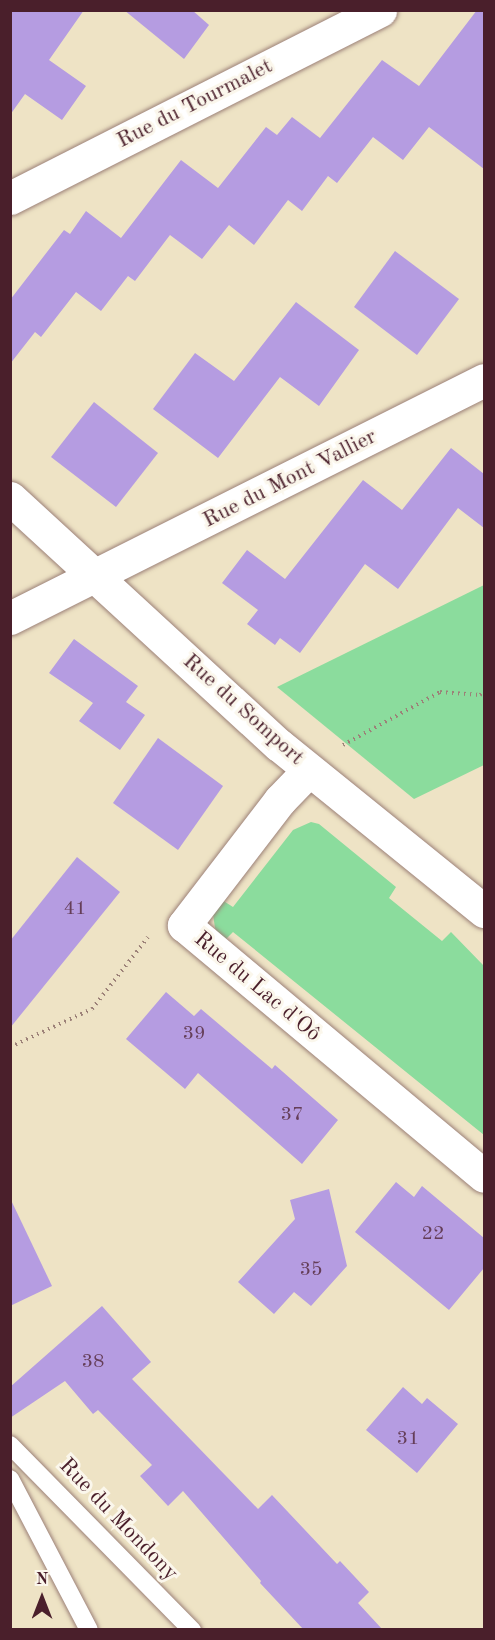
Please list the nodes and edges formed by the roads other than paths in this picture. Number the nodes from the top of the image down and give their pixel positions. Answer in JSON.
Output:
{"nodes":[{"id":1,"x":380,"y":10,"type":"edge"},
{"id":2,"x":10,"y":198,"type":"edge"},
{"id":3,"x":484,"y":380,"type":"edge"},
{"id":4,"x":10,"y":498,"type":"edge"},
{"id":5,"x":95,"y":576,"type":"junction"},
{"id":6,"x":10,"y":618,"type":"edge"},
{"id":7,"x":309,"y":770,"type":"junction"},
{"id":8,"x":484,"y":911,"type":"edge"},
{"id":9,"x":484,"y":1176,"type":"edge"},
{"id":10,"x":10,"y":1445,"type":"edge"},
{"id":11,"x":10,"y":1479,"type":"edge"},
{"id":12,"x":89,"y":1629,"type":"edge"},
{"id":13,"x":192,"y":1629,"type":"edge"}],
"edges":[{"from":1,"to":2,"type":"street","name":"Rue du Tourmalet"},
{"from":3,"to":5,"type":"street","name":"Rue du Mont Vallier"},
{"from":4,"to":5,"type":"street","name":"Rue du Somport"},
{"from":5,"to":6,"type":"street","name":"Rue du Mont Vallier"},
{"from":5,"to":7,"type":"street","name":"Rue du Somport"},
{"from":7,"to":8,"type":"street","name":"Rue du Somport"},
{"from":7,"to":9,"type":"street","name":"Rue du Lac d'Oô"},
{"from":10,"to":13,"type":"lane","name":"Rue du Mondony"},
{"from":11,"to":12,"type":"lane"}]}
